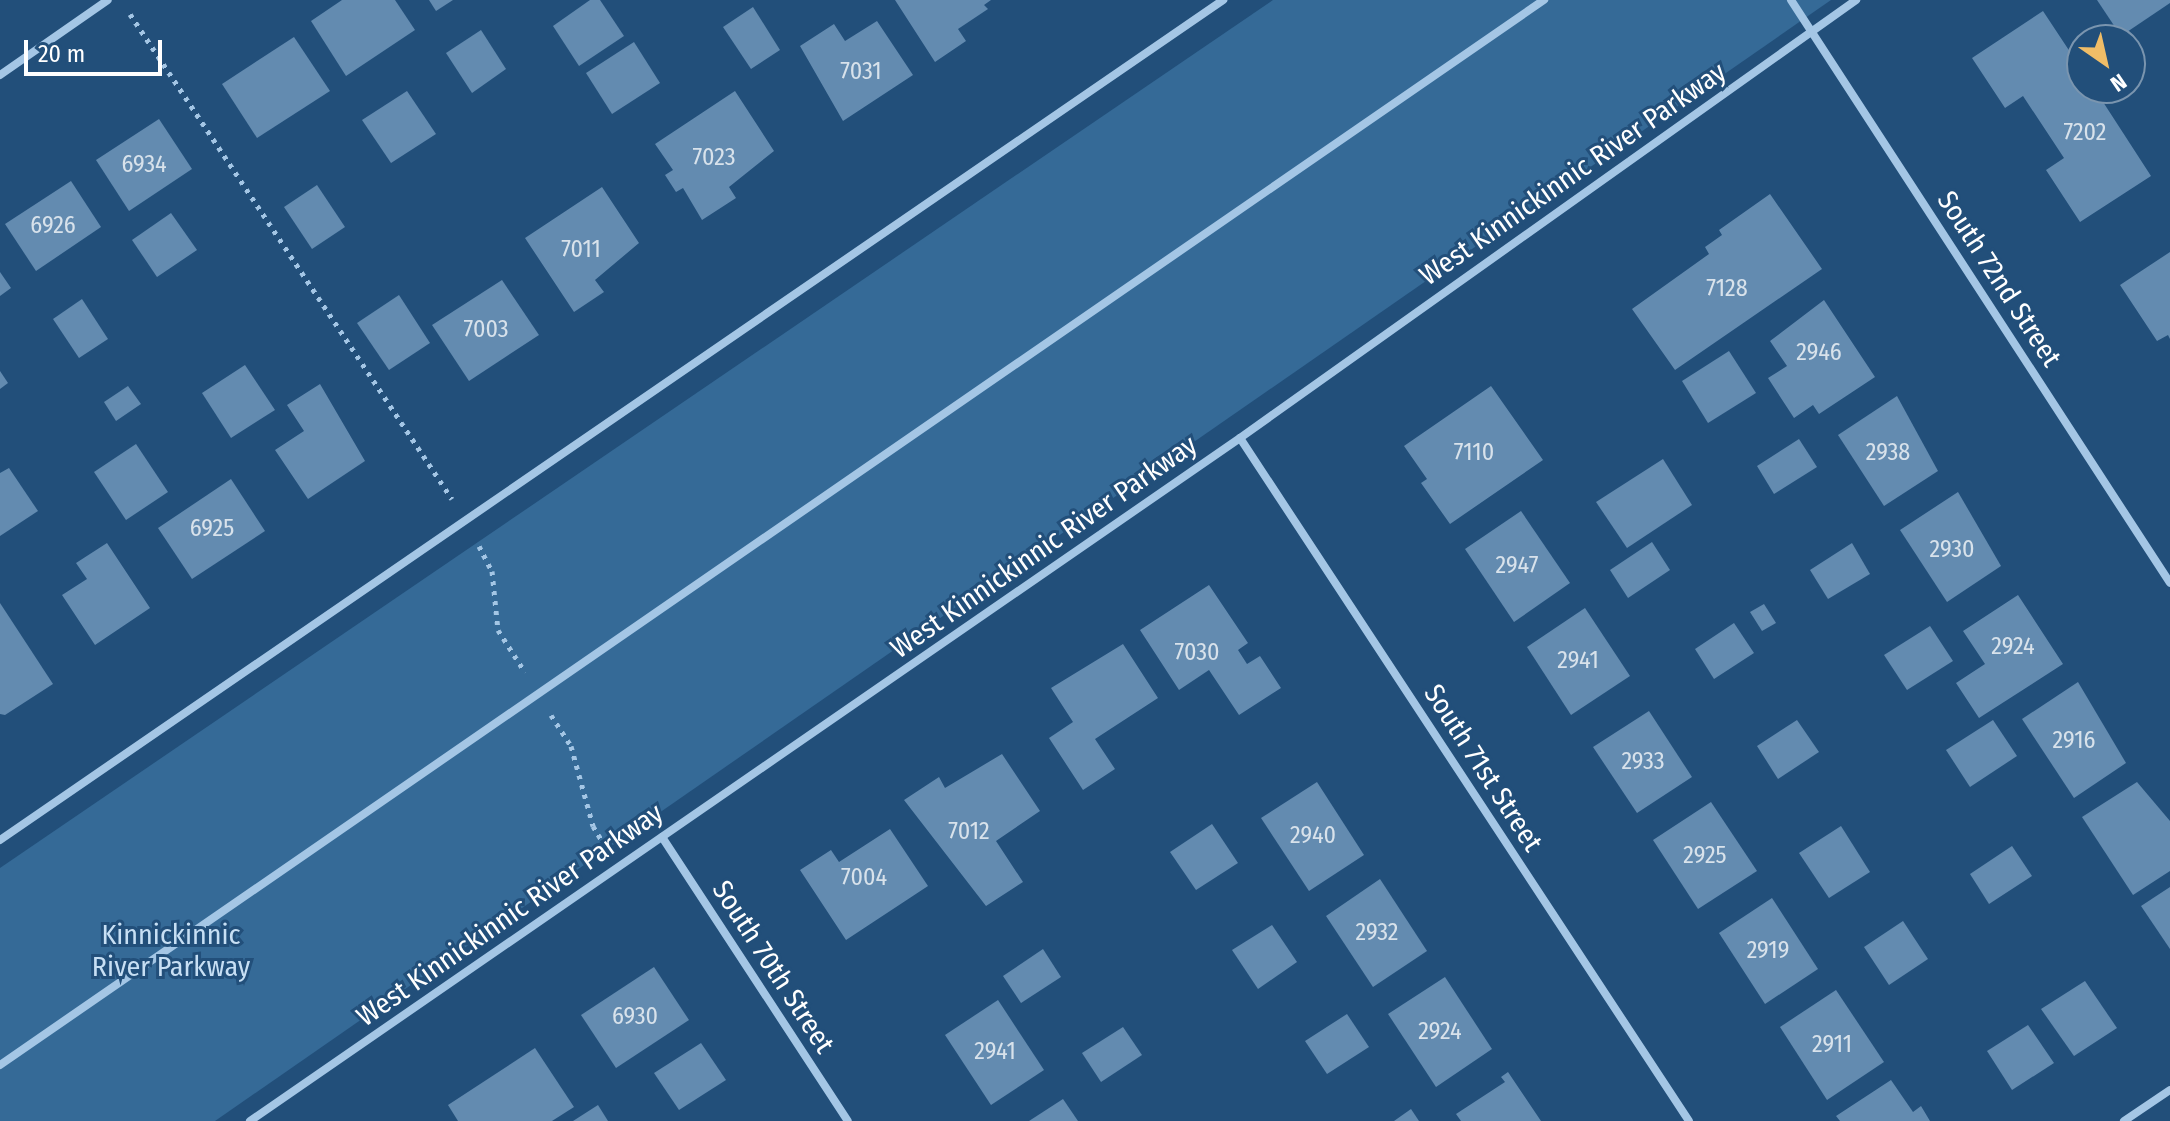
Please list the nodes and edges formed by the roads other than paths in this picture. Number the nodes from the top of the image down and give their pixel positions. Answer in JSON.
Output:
{"nodes":[{"id":1,"x":108,"y":0,"type":"edge"},
{"id":2,"x":1223,"y":0,"type":"edge"},
{"id":3,"x":1544,"y":0,"type":"edge"},
{"id":4,"x":1791,"y":0,"type":"edge"},
{"id":5,"x":1856,"y":0,"type":"edge"},
{"id":6,"x":1811,"y":30,"type":"junction"},
{"id":7,"x":0,"y":75,"type":"edge"},
{"id":8,"x":1240,"y":438,"type":"junction"},
{"id":9,"x":2170,"y":583,"type":"edge"},
{"id":10,"x":662,"y":837,"type":"junction"},
{"id":11,"x":0,"y":840,"type":"edge"},
{"id":12,"x":0,"y":1065,"type":"edge"},
{"id":13,"x":2170,"y":1090,"type":"edge"},
{"id":14,"x":250,"y":1121,"type":"edge"},
{"id":15,"x":848,"y":1121,"type":"edge"},
{"id":16,"x":1689,"y":1121,"type":"edge"},
{"id":17,"x":2124,"y":1121,"type":"edge"}],
"edges":[{"from":1,"to":7,"type":"street"},
{"from":2,"to":11,"type":"street"},
{"from":3,"to":12,"type":"street"},
{"from":4,"to":6,"type":"street","name":"South 72nd Street"},
{"from":5,"to":6,"type":"street","name":"West Kinnickinnic River Parkway"},
{"from":6,"to":8,"type":"street","name":"West Kinnickinnic River Parkway"},
{"from":6,"to":9,"type":"street","name":"South 72nd Street"},
{"from":8,"to":10,"type":"street","name":"West Kinnickinnic River Parkway"},
{"from":8,"to":16,"type":"street","name":"South 71st Street"},
{"from":10,"to":14,"type":"street","name":"West Kinnickinnic River Parkway"},
{"from":10,"to":15,"type":"street","name":"South 70th Street"},
{"from":13,"to":17,"type":"street"}]}
